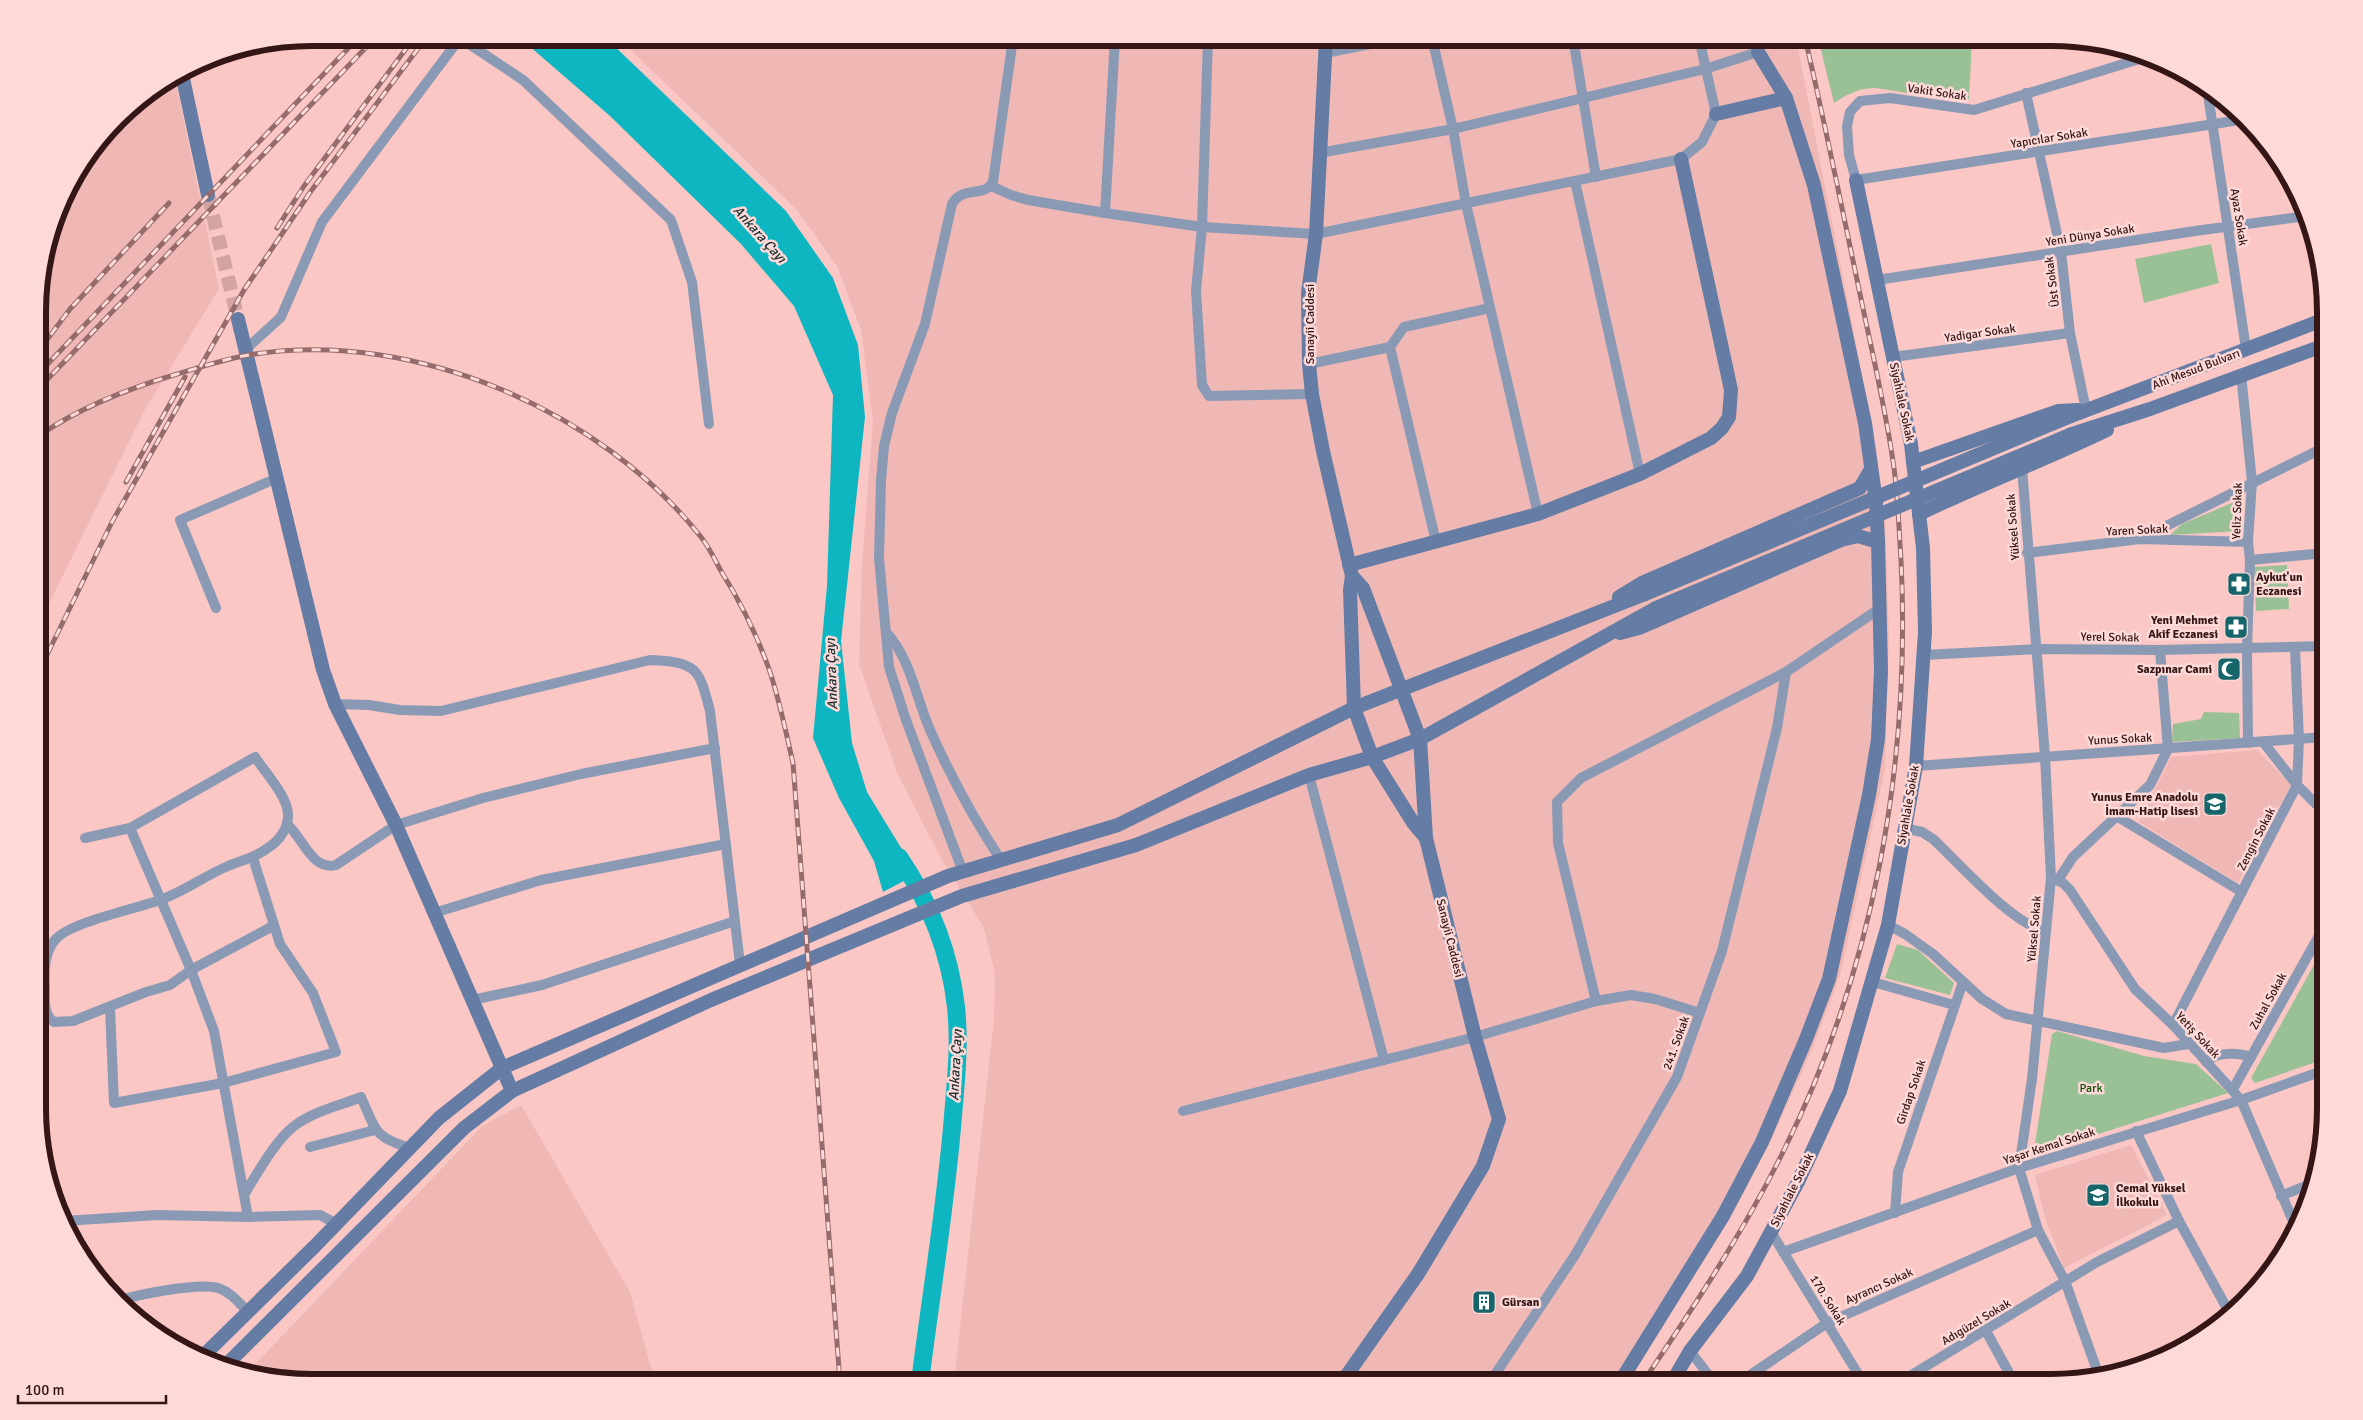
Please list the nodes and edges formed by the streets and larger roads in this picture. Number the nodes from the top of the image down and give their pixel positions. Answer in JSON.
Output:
{"nodes":[{"id":1,"x":454,"y":46,"type":"edge"},
{"id":2,"x":472,"y":46,"type":"edge"},
{"id":3,"x":1012,"y":46,"type":"edge"},
{"id":4,"x":1114,"y":46,"type":"edge"},
{"id":5,"x":1208,"y":46,"type":"edge"},
{"id":6,"x":1325,"y":46,"type":"edge"},
{"id":7,"x":1360,"y":46,"type":"edge"},
{"id":8,"x":1434,"y":46,"type":"edge"},
{"id":9,"x":1575,"y":46,"type":"edge"},
{"id":10,"x":1701,"y":46,"type":"edge"},
{"id":11,"x":1756,"y":46,"type":"edge"},
{"id":12,"x":1758,"y":52,"type":"junction"},
{"id":13,"x":1325,"y":53,"type":"junction"},
{"id":14,"x":2136,"y":60,"type":"edge"},
{"id":15,"x":1705,"y":69,"type":"junction"},
{"id":16,"x":183,"y":80,"type":"edge"},
{"id":17,"x":2026,"y":93,"type":"junction"},
{"id":18,"x":1584,"y":96,"type":"junction"},
{"id":19,"x":2208,"y":97,"type":"edge"},
{"id":20,"x":1786,"y":98,"type":"junction"},
{"id":21,"x":1716,"y":114,"type":"junction"},
{"id":22,"x":2236,"y":121,"type":"edge"},
{"id":23,"x":2211,"y":126,"type":"junction"},
{"id":24,"x":1453,"y":129,"type":"junction"},
{"id":25,"x":1319,"y":153,"type":"junction"},
{"id":26,"x":2038,"y":153,"type":"junction"},
{"id":27,"x":1681,"y":159,"type":"junction"},
{"id":28,"x":1596,"y":177,"type":"junction"},
{"id":29,"x":1856,"y":180,"type":"junction"},
{"id":30,"x":1575,"y":181,"type":"junction"},
{"id":31,"x":991,"y":186,"type":"junction"},
{"id":32,"x":208,"y":195,"type":"tunnel mouth"},
{"id":33,"x":1466,"y":204,"type":"junction"},
{"id":34,"x":1105,"y":213,"type":"junction"},
{"id":35,"x":2300,"y":217,"type":"edge"},
{"id":36,"x":1202,"y":227,"type":"junction"},
{"id":37,"x":2229,"y":228,"type":"junction"},
{"id":38,"x":1316,"y":234,"type":"junction"},
{"id":39,"x":2061,"y":252,"type":"junction"},
{"id":40,"x":1877,"y":280,"type":"junction"},
{"id":41,"x":1490,"y":308,"type":"junction"},
{"id":42,"x":238,"y":319,"type":"tunnel mouth"},
{"id":43,"x":2317,"y":322,"type":"edge"},
{"id":44,"x":2070,"y":333,"type":"junction"},
{"id":45,"x":1390,"y":347,"type":"junction"},
{"id":46,"x":2317,"y":348,"type":"edge"},
{"id":47,"x":2246,"y":349,"type":"junction"},
{"id":48,"x":245,"y":350,"type":"junction"},
{"id":49,"x":1893,"y":357,"type":"junction"},
{"id":50,"x":1309,"y":364,"type":"junction"},
{"id":51,"x":2241,"y":374,"type":"junction"},
{"id":52,"x":1312,"y":394,"type":"junction"},
{"id":53,"x":2150,"y":409,"type":"junction"},
{"id":54,"x":2086,"y":410,"type":"junction"},
{"id":55,"x":708,"y":424,"type":"dead end"},
{"id":56,"x":1955,"y":447,"type":"junction"},
{"id":57,"x":2317,"y":451,"type":"edge"},
{"id":58,"x":1913,"y":462,"type":"junction"},
{"id":59,"x":2022,"y":468,"type":"junction"},
{"id":60,"x":1871,"y":469,"type":"junction"},
{"id":61,"x":1640,"y":474,"type":"junction"},
{"id":62,"x":275,"y":479,"type":"junction"},
{"id":63,"x":2252,"y":482,"type":"junction"},
{"id":64,"x":1973,"y":488,"type":"junction"},
{"id":65,"x":1814,"y":508,"type":"junction"},
{"id":66,"x":1538,"y":514,"type":"junction"},
{"id":67,"x":1919,"y":514,"type":"junction"},
{"id":68,"x":2140,"y":539,"type":"junction"},
{"id":69,"x":1841,"y":540,"type":"junction"},
{"id":70,"x":1436,"y":542,"type":"junction"},
{"id":71,"x":1878,"y":542,"type":"junction"},
{"id":72,"x":2248,"y":542,"type":"junction"},
{"id":73,"x":2028,"y":553,"type":"junction"},
{"id":74,"x":2317,"y":554,"type":"edge"},
{"id":75,"x":2250,"y":560,"type":"junction"},
{"id":76,"x":1351,"y":571,"type":"junction"},
{"id":77,"x":216,"y":608,"type":"dead end"},
{"id":78,"x":1879,"y":609,"type":"junction"},
{"id":79,"x":1588,"y":616,"type":"junction"},
{"id":80,"x":887,"y":633,"type":"junction"},
{"id":81,"x":1600,"y":638,"type":"junction"},
{"id":82,"x":2317,"y":647,"type":"edge"},
{"id":83,"x":2295,"y":648,"type":"junction"},
{"id":84,"x":2037,"y":649,"type":"junction"},
{"id":85,"x":2247,"y":649,"type":"junction"},
{"id":86,"x":2160,"y":650,"type":"junction"},
{"id":87,"x":1924,"y":654,"type":"junction"},
{"id":88,"x":1786,"y":672,"type":"junction"},
{"id":89,"x":1402,"y":688,"type":"junction"},
{"id":90,"x":334,"y":704,"type":"junction"},
{"id":91,"x":1354,"y":708,"type":"junction"},
{"id":92,"x":2317,"y":738,"type":"edge"},
{"id":93,"x":1420,"y":739,"type":"junction"},
{"id":94,"x":2299,"y":739,"type":"junction"},
{"id":95,"x":2263,"y":742,"type":"junction"},
{"id":96,"x":2248,"y":743,"type":"junction"},
{"id":97,"x":715,"y":748,"type":"junction"},
{"id":98,"x":2168,"y":749,"type":"junction"},
{"id":99,"x":2045,"y":756,"type":"junction"},
{"id":100,"x":1372,"y":757,"type":"junction"},
{"id":101,"x":1916,"y":766,"type":"junction"},
{"id":102,"x":1309,"y":775,"type":"junction"},
{"id":103,"x":2297,"y":785,"type":"junction"},
{"id":104,"x":2317,"y":805,"type":"edge"},
{"id":105,"x":2118,"y":817,"type":"junction"},
{"id":106,"x":287,"y":824,"type":"junction"},
{"id":107,"x":396,"y":825,"type":"junction"},
{"id":108,"x":130,"y":828,"type":"junction"},
{"id":109,"x":1904,"y":828,"type":"junction"},
{"id":110,"x":85,"y":838,"type":"dead end"},
{"id":111,"x":1426,"y":838,"type":"junction"},
{"id":112,"x":726,"y":844,"type":"junction"},
{"id":113,"x":253,"y":858,"type":"junction"},
{"id":114,"x":1000,"y":860,"type":"junction"},
{"id":115,"x":963,"y":872,"type":"junction"},
{"id":116,"x":2054,"y":879,"type":"junction"},
{"id":117,"x":2242,"y":892,"type":"junction"},
{"id":118,"x":160,"y":901,"type":"junction"},
{"id":119,"x":434,"y":912,"type":"junction"},
{"id":120,"x":735,"y":921,"type":"junction"},
{"id":121,"x":1888,"y":925,"type":"junction"},
{"id":122,"x":273,"y":926,"type":"junction"},
{"id":123,"x":2046,"y":932,"type":"junction"},
{"id":124,"x":2317,"y":939,"type":"edge"},
{"id":125,"x":46,"y":961,"type":"edge"},
{"id":126,"x":740,"y":964,"type":"junction"},
{"id":127,"x":191,"y":970,"type":"junction"},
{"id":128,"x":1873,"y":982,"type":"junction"},
{"id":129,"x":1964,"y":982,"type":"junction"},
{"id":130,"x":472,"y":1000,"type":"junction"},
{"id":131,"x":1596,"y":1001,"type":"junction"},
{"id":132,"x":1954,"y":1004,"type":"junction"},
{"id":133,"x":110,"y":1008,"type":"junction"},
{"id":134,"x":46,"y":1010,"type":"edge"},
{"id":135,"x":1700,"y":1013,"type":"junction"},
{"id":136,"x":2038,"y":1022,"type":"junction"},
{"id":137,"x":2173,"y":1025,"type":"junction"},
{"id":138,"x":1474,"y":1037,"type":"junction"},
{"id":139,"x":2188,"y":1044,"type":"junction"},
{"id":140,"x":2251,"y":1057,"type":"junction"},
{"id":141,"x":1384,"y":1060,"type":"junction"},
{"id":142,"x":2206,"y":1062,"type":"junction"},
{"id":143,"x":502,"y":1068,"type":"junction"},
{"id":144,"x":2317,"y":1073,"type":"edge"},
{"id":145,"x":223,"y":1083,"type":"junction"},
{"id":146,"x":2233,"y":1089,"type":"junction"},
{"id":147,"x":512,"y":1091,"type":"junction"},
{"id":148,"x":2241,"y":1100,"type":"junction"},
{"id":149,"x":1184,"y":1111,"type":"dead end"},
{"id":150,"x":374,"y":1130,"type":"junction"},
{"id":151,"x":2136,"y":1131,"type":"junction"},
{"id":152,"x":310,"y":1147,"type":"dead end"},
{"id":153,"x":410,"y":1148,"type":"junction"},
{"id":154,"x":2019,"y":1168,"type":"junction"},
{"id":155,"x":2305,"y":1186,"type":"edge"},
{"id":156,"x":244,"y":1193,"type":"junction"},
{"id":157,"x":2281,"y":1196,"type":"junction"},
{"id":158,"x":1895,"y":1213,"type":"junction"},
{"id":159,"x":248,"y":1218,"type":"junction"},
{"id":160,"x":2292,"y":1220,"type":"edge"},
{"id":161,"x":71,"y":1221,"type":"edge"},
{"id":162,"x":2179,"y":1221,"type":"junction"},
{"id":163,"x":336,"y":1224,"type":"junction"},
{"id":164,"x":2038,"y":1230,"type":"junction"},
{"id":165,"x":1771,"y":1232,"type":"junction"},
{"id":166,"x":1784,"y":1252,"type":"junction"},
{"id":167,"x":2065,"y":1282,"type":"junction"},
{"id":168,"x":126,"y":1298,"type":"edge"},
{"id":169,"x":2226,"y":1308,"type":"edge"},
{"id":170,"x":248,"y":1312,"type":"junction"},
{"id":171,"x":1827,"y":1323,"type":"junction"},
{"id":172,"x":1986,"y":1331,"type":"junction"},
{"id":173,"x":1690,"y":1351,"type":"junction"},
{"id":174,"x":207,"y":1352,"type":"edge"},
{"id":175,"x":229,"y":1361,"type":"edge"},
{"id":176,"x":2097,"y":1370,"type":"edge"},
{"id":177,"x":1348,"y":1374,"type":"edge"},
{"id":178,"x":1495,"y":1374,"type":"edge"},
{"id":179,"x":1625,"y":1374,"type":"edge"},
{"id":180,"x":1677,"y":1374,"type":"edge"},
{"id":181,"x":1708,"y":1374,"type":"edge"},
{"id":182,"x":1752,"y":1374,"type":"edge"},
{"id":183,"x":1858,"y":1374,"type":"edge"},
{"id":184,"x":1913,"y":1374,"type":"edge"},
{"id":185,"x":2010,"y":1374,"type":"edge"}],
"edges":[{"from":1,"to":48,"type":"street"},
{"from":2,"to":55,"type":"street"},
{"from":3,"to":31,"type":"street"},
{"from":4,"to":34,"type":"street"},
{"from":5,"to":36,"type":"street"},
{"from":6,"to":13,"type":"street","name":"Sanayii Caddesi"},
{"from":7,"to":13,"type":"street"},
{"from":8,"to":24,"type":"street"},
{"from":9,"to":18,"type":"street"},
{"from":10,"to":15,"type":"street"},
{"from":11,"to":12,"type":"street"},
{"from":12,"to":15,"type":"street"},
{"from":12,"to":20,"type":"street"},
{"from":13,"to":25,"type":"street","name":"Sanayii Caddesi"},
{"from":14,"to":17,"type":"street","name":"Vakit Sokak"},
{"from":15,"to":18,"type":"street"},
{"from":15,"to":21,"type":"street"},
{"from":16,"to":32,"type":"street"},
{"from":17,"to":26,"type":"street","name":"Üst Sokak"},
{"from":17,"to":29,"type":"street","name":"Vakit Sokak"},
{"from":18,"to":24,"type":"street"},
{"from":18,"to":28,"type":"street"},
{"from":19,"to":23,"type":"street","name":"Ayaz Sokak"},
{"from":20,"to":21,"type":"street"},
{"from":20,"to":60,"type":"street"},
{"from":21,"to":27,"type":"street"},
{"from":22,"to":23,"type":"street","name":"Yapıcılar Sokak"},
{"from":23,"to":26,"type":"street","name":"Yapıcılar Sokak"},
{"from":23,"to":37,"type":"street","name":"Ayaz Sokak"},
{"from":24,"to":25,"type":"street"},
{"from":24,"to":33,"type":"street"},
{"from":25,"to":38,"type":"street","name":"Sanayii Caddesi"},
{"from":26,"to":29,"type":"street","name":"Yapıcılar Sokak"},
{"from":26,"to":39,"type":"street","name":"Üst Sokak"},
{"from":27,"to":28,"type":"street"},
{"from":27,"to":61,"type":"street"},
{"from":28,"to":30,"type":"street"},
{"from":29,"to":40,"type":"street","name":"Siyahlale Sokak"},
{"from":30,"to":33,"type":"street"},
{"from":30,"to":61,"type":"street"},
{"from":31,"to":34,"type":"street"},
{"from":31,"to":80,"type":"street"},
{"from":33,"to":38,"type":"street"},
{"from":33,"to":41,"type":"street"},
{"from":34,"to":36,"type":"street"},
{"from":35,"to":37,"type":"street","name":"Yeni Dünya Sokak"},
{"from":36,"to":38,"type":"street"},
{"from":36,"to":52,"type":"street"},
{"from":37,"to":39,"type":"street","name":"Yeni Dünya Sokak"},
{"from":37,"to":47,"type":"street","name":"Ayaz Sokak"},
{"from":38,"to":50,"type":"street","name":"Sanayii Caddesi"},
{"from":39,"to":40,"type":"street","name":"Yeni Dünya Sokak"},
{"from":39,"to":44,"type":"street","name":"Üst Sokak"},
{"from":40,"to":49,"type":"street","name":"Siyahlale Sokak"},
{"from":41,"to":45,"type":"street"},
{"from":41,"to":66,"type":"street"},
{"from":42,"to":48,"type":"street"},
{"from":43,"to":47,"type":"street","name":"Ahi Mesud Bulvarı"},
{"from":44,"to":49,"type":"street","name":"Yadigar Sokak"},
{"from":44,"to":54,"type":"street","name":"Üst Sokak"},
{"from":45,"to":50,"type":"street"},
{"from":45,"to":70,"type":"street"},
{"from":46,"to":51,"type":"street","name":"Ahi Mesud Bulvarı"},
{"from":47,"to":54,"type":"street","name":"Ahi Mesud Bulvarı"},
{"from":48,"to":62,"type":"street"},
{"from":49,"to":58,"type":"street","name":"Siyahlale Sokak"},
{"from":50,"to":52,"type":"street","name":"Sanayii Caddesi"},
{"from":51,"to":53,"type":"street","name":"Ahi Mesud Bulvarı"},
{"from":51,"to":63,"type":"street","name":"Yeliz Sokak"},
{"from":52,"to":76,"type":"street","name":"Sanayii Caddesi"},
{"from":53,"to":59,"type":"street"},
{"from":53,"to":81,"type":"street","name":"Ahi Mesud Bulvarı","bridge":true},
{"from":54,"to":56,"type":"street"},
{"from":54,"to":79,"type":"street","name":"Ahi Mesud Bulvarı","bridge":true},
{"from":56,"to":58,"type":"street"},
{"from":56,"to":64,"type":"street"},
{"from":57,"to":63,"type":"street"},
{"from":58,"to":67,"type":"street","name":"Siyahlale Sokak"},
{"from":59,"to":64,"type":"street"},
{"from":59,"to":73,"type":"street","name":"Yüksel Sokak"},
{"from":60,"to":65,"type":"street"},
{"from":60,"to":71,"type":"street"},
{"from":61,"to":66,"type":"street"},
{"from":62,"to":77,"type":"street"},
{"from":62,"to":90,"type":"street"},
{"from":63,"to":68,"type":"street"},
{"from":63,"to":72,"type":"street","name":"Yeliz Sokak"},
{"from":64,"to":67,"type":"street"},
{"from":65,"to":69,"type":"street"},
{"from":65,"to":79,"type":"street"},
{"from":66,"to":70,"type":"street"},
{"from":67,"to":87,"type":"street","name":"Siyahlale Sokak"},
{"from":68,"to":72,"type":"street","name":"Yaren Sokak"},
{"from":68,"to":73,"type":"street","name":"Yaren Sokak"},
{"from":69,"to":71,"type":"street"},
{"from":69,"to":81,"type":"street"},
{"from":70,"to":76,"type":"street"},
{"from":71,"to":78,"type":"street"},
{"from":72,"to":75,"type":"street","name":"Yeliz Sokak"},
{"from":73,"to":84,"type":"street","name":"Yüksel Sokak"},
{"from":74,"to":75,"type":"street"},
{"from":75,"to":85,"type":"street","name":"Yeliz Sokak"},
{"from":76,"to":89,"type":"street","name":"Sanayii Caddesi"},
{"from":76,"to":91,"type":"street","name":"Sanayii Caddesi"},
{"from":78,"to":88,"type":"street"},
{"from":78,"to":179,"type":"street"},
{"from":79,"to":89,"type":"street"},
{"from":80,"to":114,"type":"street"},
{"from":80,"to":115,"type":"street"},
{"from":81,"to":93,"type":"street"},
{"from":82,"to":83,"type":"street","name":"Yerel Sokak"},
{"from":83,"to":85,"type":"street","name":"Yerel Sokak"},
{"from":83,"to":94,"type":"street","name":"Zengin Sokak"},
{"from":84,"to":86,"type":"street","name":"Yerel Sokak"},
{"from":84,"to":87,"type":"street","name":"Yerel Sokak"},
{"from":84,"to":99,"type":"street","name":"Yüksel Sokak"},
{"from":85,"to":86,"type":"street","name":"Yerel Sokak"},
{"from":85,"to":96,"type":"street","name":"Yeliz Sokak"},
{"from":86,"to":98,"type":"street"},
{"from":87,"to":101,"type":"street","name":"Siyahlale Sokak"},
{"from":88,"to":131,"type":"street"},
{"from":88,"to":135,"type":"street","name":"241. Sokak"},
{"from":89,"to":91,"type":"street"},
{"from":89,"to":93,"type":"street","name":"Sanayii Caddesi"},
{"from":90,"to":97,"type":"street"},
{"from":90,"to":107,"type":"street"},
{"from":91,"to":100,"type":"street","name":"Sanayii Caddesi"},
{"from":91,"to":114,"type":"street"},
{"from":92,"to":94,"type":"street","name":"Yunus Sokak"},
{"from":93,"to":100,"type":"street"},
{"from":93,"to":111,"type":"street","name":"Sanayii Caddesi"},
{"from":94,"to":95,"type":"street","name":"Yunus Sokak"},
{"from":94,"to":103,"type":"street","name":"Zengin Sokak"},
{"from":95,"to":96,"type":"street","name":"Yunus Sokak"},
{"from":95,"to":103,"type":"street"},
{"from":96,"to":98,"type":"street","name":"Yunus Sokak"},
{"from":97,"to":107,"type":"street"},
{"from":97,"to":112,"type":"street"},
{"from":98,"to":99,"type":"street","name":"Yunus Sokak"},
{"from":98,"to":105,"type":"street"},
{"from":99,"to":101,"type":"street","name":"Yunus Sokak"},
{"from":99,"to":116,"type":"street","name":"Yüksel Sokak"},
{"from":100,"to":102,"type":"street"},
{"from":100,"to":111,"type":"street","name":"Sanayii Caddesi"},
{"from":101,"to":109,"type":"street","name":"Siyahlale Sokak"},
{"from":102,"to":141,"type":"street"},
{"from":102,"to":147,"type":"street"},
{"from":103,"to":104,"type":"street"},
{"from":103,"to":117,"type":"street","name":"Zengin Sokak"},
{"from":105,"to":116,"type":"street"},
{"from":105,"to":117,"type":"street"},
{"from":106,"to":107,"type":"street"},
{"from":106,"to":108,"type":"street"},
{"from":106,"to":113,"type":"street"},
{"from":107,"to":119,"type":"street"},
{"from":108,"to":110,"type":"street"},
{"from":108,"to":118,"type":"street"},
{"from":109,"to":121,"type":"street","name":"Siyahlale Sokak"},
{"from":109,"to":123,"type":"street"},
{"from":111,"to":138,"type":"street","name":"Sanayii Caddesi"},
{"from":112,"to":119,"type":"street"},
{"from":112,"to":120,"type":"street"},
{"from":113,"to":118,"type":"street"},
{"from":113,"to":122,"type":"street"},
{"from":114,"to":115,"type":"street"},
{"from":115,"to":126,"type":"street"},
{"from":116,"to":123,"type":"street","name":"Yüksel Sokak"},
{"from":116,"to":137,"type":"street","name":"Yetiş Sokak"},
{"from":117,"to":137,"type":"street","name":"Zengin Sokak"},
{"from":118,"to":125,"type":"street"},
{"from":118,"to":127,"type":"street"},
{"from":119,"to":130,"type":"street"},
{"from":120,"to":126,"type":"street"},
{"from":120,"to":130,"type":"street"},
{"from":121,"to":128,"type":"street","name":"Siyahlale Sokak"},
{"from":121,"to":129,"type":"street"},
{"from":122,"to":127,"type":"street"},
{"from":122,"to":145,"type":"street"},
{"from":123,"to":136,"type":"street","name":"Yüksel Sokak"},
{"from":124,"to":140,"type":"street","name":"Zuhal Sokak"},
{"from":126,"to":143,"type":"street"},
{"from":127,"to":133,"type":"street"},
{"from":127,"to":145,"type":"street"},
{"from":128,"to":132,"type":"street"},
{"from":128,"to":165,"type":"street","name":"Siyahlale Sokak"},
{"from":129,"to":132,"type":"street","name":"Girdap Sokak"},
{"from":129,"to":136,"type":"street"},
{"from":130,"to":143,"type":"street"},
{"from":131,"to":135,"type":"street"},
{"from":131,"to":138,"type":"street"},
{"from":132,"to":158,"type":"street","name":"Girdap Sokak"},
{"from":133,"to":134,"type":"street"},
{"from":133,"to":145,"type":"street"},
{"from":135,"to":178,"type":"street","name":"241. Sokak"},
{"from":136,"to":139,"type":"street"},
{"from":136,"to":154,"type":"street","name":"Yüksel Sokak"},
{"from":137,"to":139,"type":"street","name":"Yetiş Sokak"},
{"from":138,"to":141,"type":"street"},
{"from":138,"to":177,"type":"street","name":"Sanayii Caddesi"},
{"from":139,"to":142,"type":"street","name":"Yetiş Sokak"},
{"from":140,"to":142,"type":"street"},
{"from":140,"to":146,"type":"street","name":"Zuhal Sokak"},
{"from":141,"to":149,"type":"street"},
{"from":142,"to":146,"type":"street","name":"Yetiş Sokak"},
{"from":143,"to":147,"type":"street"},
{"from":143,"to":153,"type":"street"},
{"from":144,"to":148,"type":"street","name":"Yaşar Kemal Sokak"},
{"from":145,"to":156,"type":"street"},
{"from":146,"to":148,"type":"street","name":"Yetiş Sokak"},
{"from":147,"to":175,"type":"street"},
{"from":148,"to":151,"type":"street","name":"Yaşar Kemal Sokak"},
{"from":148,"to":157,"type":"street","name":"Yetiş Sokak"},
{"from":150,"to":152,"type":"street"},
{"from":150,"to":153,"type":"street"},
{"from":150,"to":156,"type":"street"},
{"from":151,"to":154,"type":"street","name":"Yaşar Kemal Sokak"},
{"from":151,"to":162,"type":"street"},
{"from":153,"to":163,"type":"street"},
{"from":154,"to":158,"type":"street","name":"Yaşar Kemal Sokak"},
{"from":154,"to":164,"type":"street","name":"Yüksel Sokak"},
{"from":155,"to":157,"type":"street"},
{"from":156,"to":159,"type":"street"},
{"from":157,"to":160,"type":"street","name":"Yetiş Sokak"},
{"from":158,"to":166,"type":"street","name":"Yaşar Kemal Sokak"},
{"from":159,"to":161,"type":"street"},
{"from":159,"to":163,"type":"street"},
{"from":162,"to":167,"type":"street","name":"Adıgüzel Sokak"},
{"from":162,"to":169,"type":"street"},
{"from":163,"to":170,"type":"street"},
{"from":164,"to":167,"type":"street","name":"Yüksel Sokak"},
{"from":164,"to":171,"type":"street","name":"Ayrancı Sokak"},
{"from":165,"to":166,"type":"street","name":"170. Sokak"},
{"from":165,"to":173,"type":"street","name":"Siyahlale Sokak"},
{"from":166,"to":171,"type":"street","name":"170. Sokak"},
{"from":167,"to":172,"type":"street","name":"Adıgüzel Sokak"},
{"from":167,"to":176,"type":"street","name":"Yüksel Sokak"},
{"from":168,"to":170,"type":"street"},
{"from":170,"to":174,"type":"street"},
{"from":171,"to":182,"type":"street","name":"Ayrancı Sokak"},
{"from":171,"to":183,"type":"street","name":"170. Sokak"},
{"from":172,"to":184,"type":"street","name":"Adıgüzel Sokak"},
{"from":172,"to":185,"type":"street"},
{"from":173,"to":180,"type":"street","name":"Siyahlale Sokak"},
{"from":173,"to":181,"type":"street"}]}
